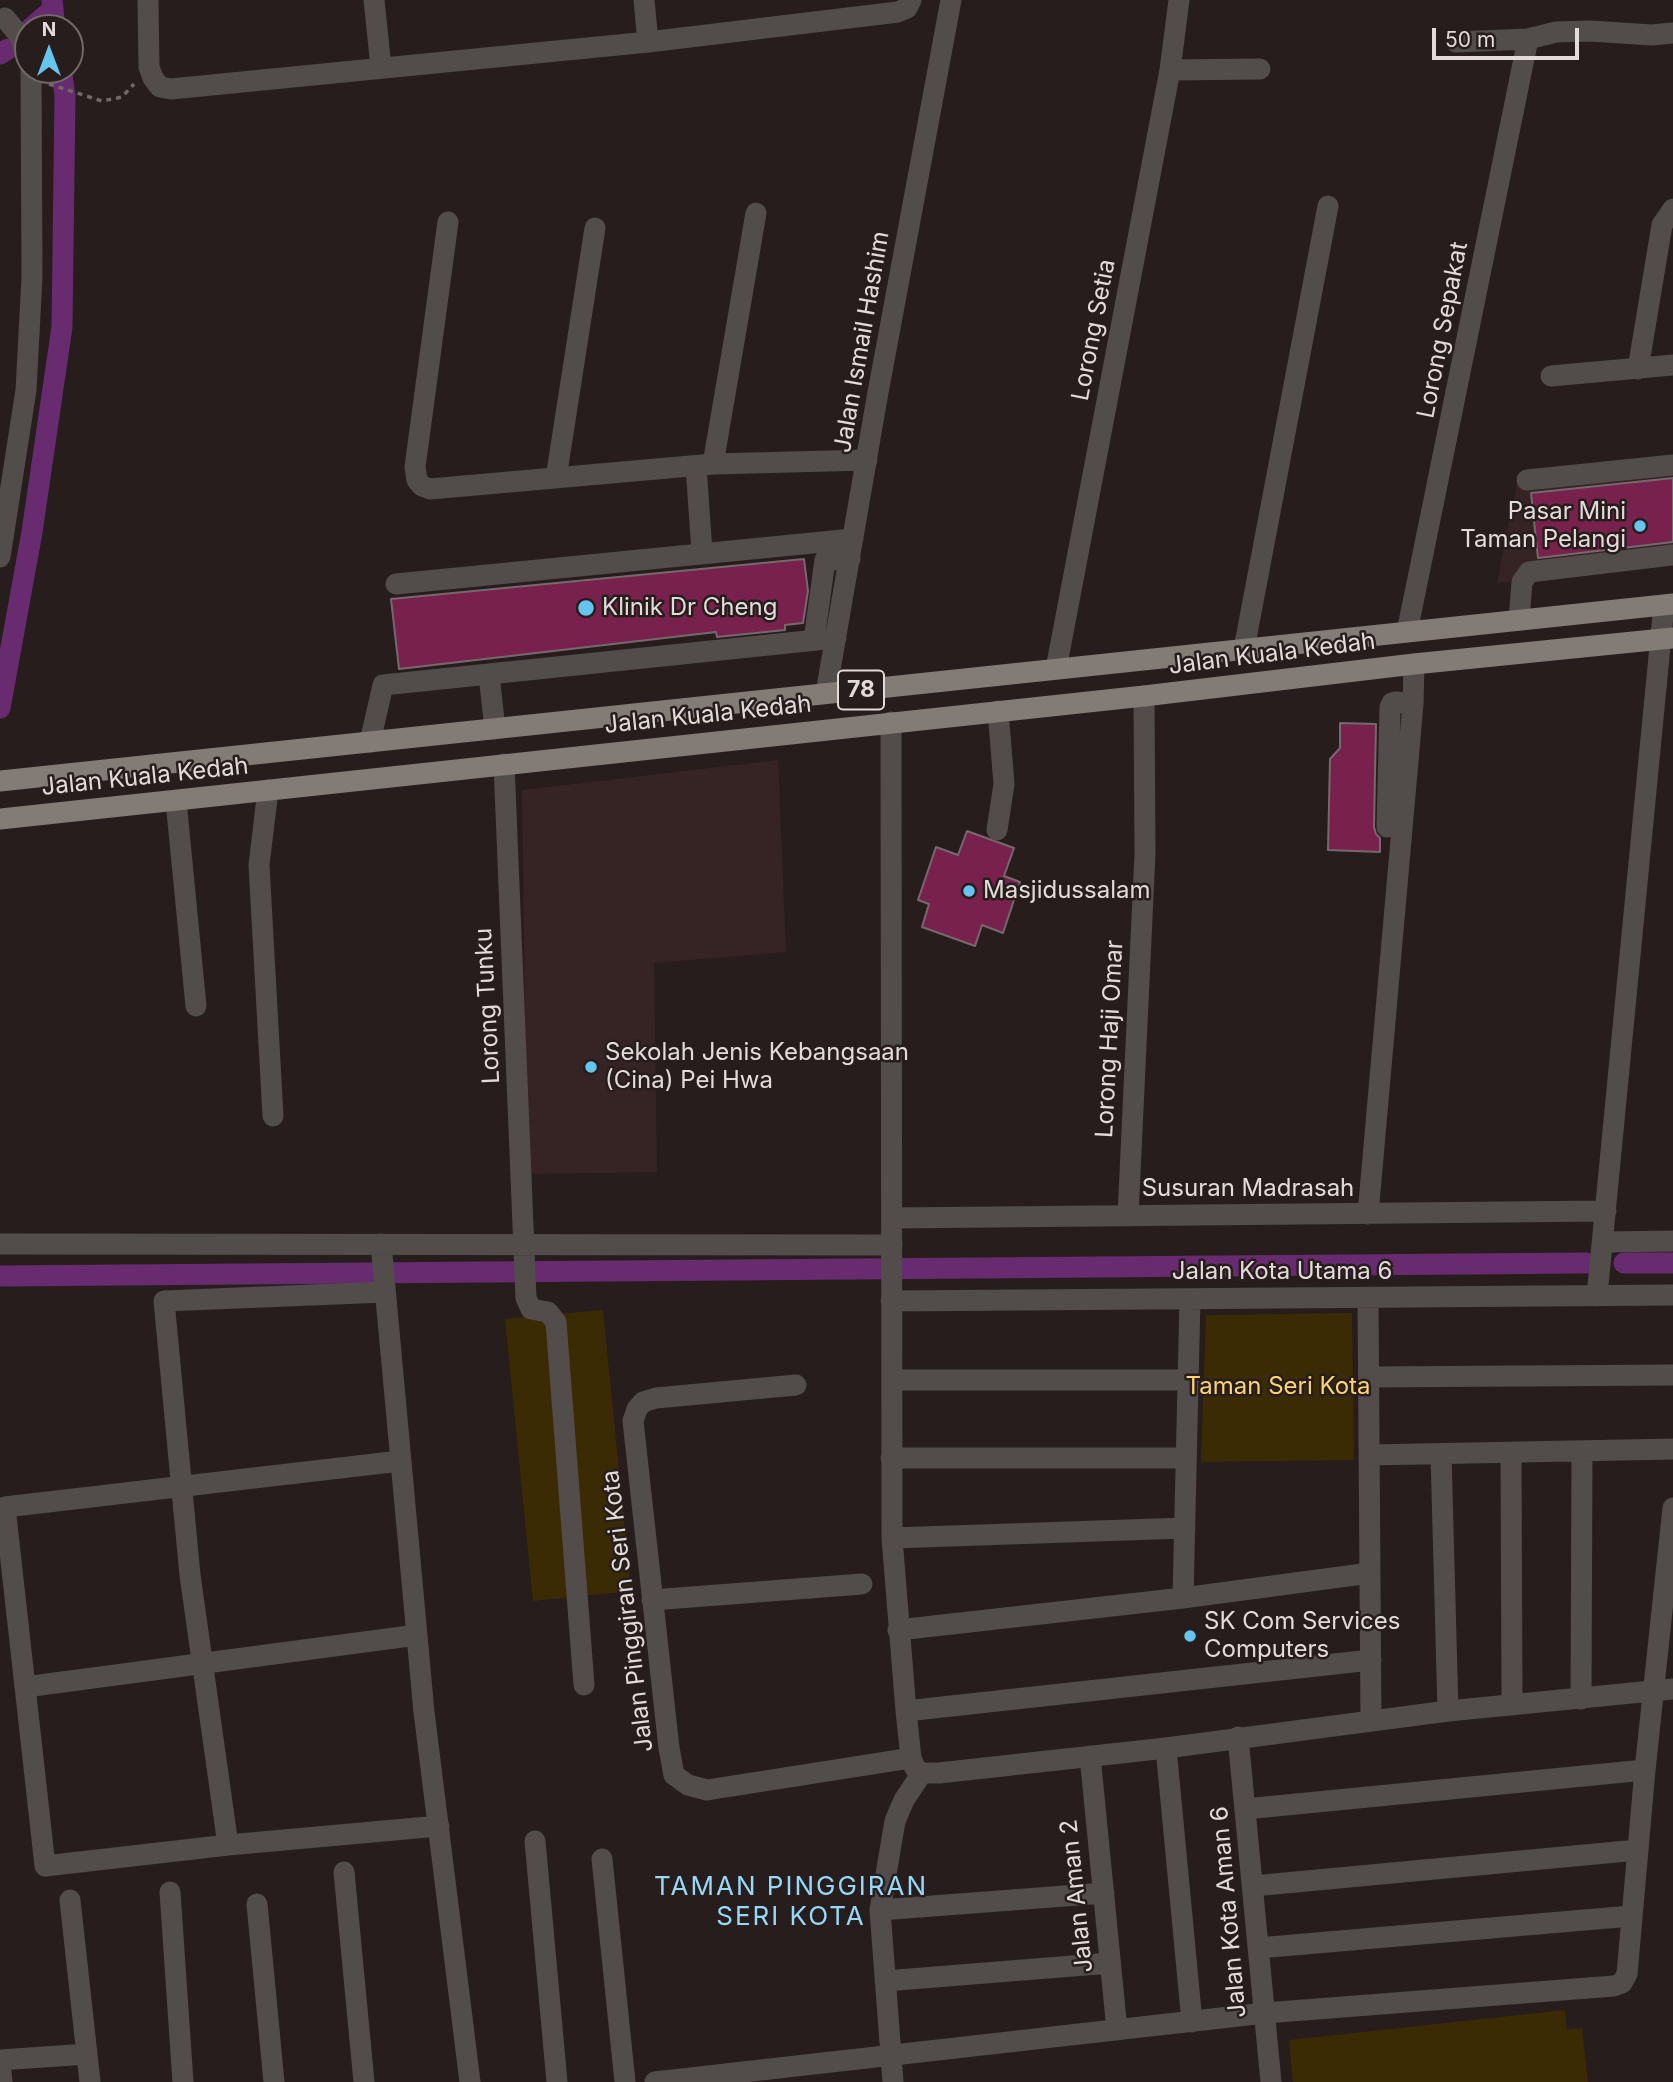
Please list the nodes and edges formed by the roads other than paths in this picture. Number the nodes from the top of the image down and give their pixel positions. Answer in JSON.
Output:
{"nodes":[{"id":1,"x":148,"y":0,"type":"edge"},
{"id":2,"x":154,"y":0,"type":"edge"},
{"id":3,"x":374,"y":0,"type":"edge"},
{"id":4,"x":644,"y":0,"type":"edge"},
{"id":5,"x":911,"y":0,"type":"edge"},
{"id":6,"x":951,"y":0,"type":"edge"},
{"id":7,"x":1179,"y":0,"type":"edge"},
{"id":8,"x":1673,"y":33,"type":"edge"},
{"id":9,"x":1528,"y":39,"type":"junction"},
{"id":10,"x":648,"y":42,"type":"junction"},
{"id":11,"x":1456,"y":42,"type":"dead end"},
{"id":12,"x":381,"y":67,"type":"junction"},
{"id":13,"x":1260,"y":69,"type":"dead end"},
{"id":14,"x":1170,"y":70,"type":"junction"},
{"id":15,"x":37,"y":84,"type":"edge"},
{"id":16,"x":1328,"y":206,"type":"dead end"},
{"id":17,"x":1673,"y":209,"type":"edge"},
{"id":18,"x":756,"y":213,"type":"dead end"},
{"id":19,"x":448,"y":222,"type":"dead end"},
{"id":20,"x":595,"y":228,"type":"dead end"},
{"id":21,"x":1673,"y":365,"type":"edge"},
{"id":22,"x":1638,"y":369,"type":"junction"},
{"id":23,"x":1550,"y":376,"type":"dead end"},
{"id":24,"x":867,"y":460,"type":"junction"},
{"id":25,"x":704,"y":465,"type":"junction"},
{"id":26,"x":1673,"y":465,"type":"edge"},
{"id":27,"x":556,"y":478,"type":"junction"},
{"id":28,"x":1527,"y":480,"type":"dead end"},
{"id":29,"x":851,"y":549,"type":"junction"},
{"id":30,"x":702,"y":552,"type":"junction"},
{"id":31,"x":1673,"y":555,"type":"edge"},
{"id":32,"x":0,"y":557,"type":"edge"},
{"id":33,"x":396,"y":584,"type":"dead end"},
{"id":34,"x":1669,"y":605,"type":"edge"},
{"id":35,"x":1519,"y":620,"type":"junction"},
{"id":36,"x":1407,"y":632,"type":"junction"},
{"id":37,"x":836,"y":638,"type":"junction"},
{"id":38,"x":1667,"y":638,"type":"edge"},
{"id":39,"x":814,"y":640,"type":"junction"},
{"id":40,"x":1244,"y":649,"type":"junction"},
{"id":41,"x":1414,"y":664,"type":"junction"},
{"id":42,"x":1056,"y":669,"type":"junction"},
{"id":43,"x":489,"y":675,"type":"junction"},
{"id":44,"x":826,"y":693,"type":"junction"},
{"id":45,"x":1144,"y":696,"type":"junction"},
{"id":46,"x":1413,"y":704,"type":"junction"},
{"id":47,"x":998,"y":711,"type":"junction"},
{"id":48,"x":891,"y":722,"type":"junction"},
{"id":49,"x":495,"y":729,"type":"junction"},
{"id":50,"x":370,"y":742,"type":"junction"},
{"id":51,"x":504,"y":764,"type":"junction"},
{"id":52,"x":0,"y":781,"type":"edge"},
{"id":53,"x":268,"y":790,"type":"junction"},
{"id":54,"x":176,"y":800,"type":"junction"},
{"id":55,"x":0,"y":819,"type":"edge"},
{"id":56,"x":1387,"y":827,"type":"dead end"},
{"id":57,"x":997,"y":830,"type":"dead end"},
{"id":58,"x":196,"y":1006,"type":"dead end"},
{"id":59,"x":274,"y":1116,"type":"dead end"},
{"id":60,"x":1606,"y":1211,"type":"junction"},
{"id":61,"x":1368,"y":1214,"type":"junction"},
{"id":62,"x":1128,"y":1216,"type":"junction"},
{"id":63,"x":892,"y":1218,"type":"junction"},
{"id":64,"x":1673,"y":1241,"type":"edge"},
{"id":65,"x":1604,"y":1242,"type":"junction"},
{"id":66,"x":0,"y":1244,"type":"edge"},
{"id":67,"x":892,"y":1253,"type":"junction"},
{"id":68,"x":525,"y":1254,"type":"junction"},
{"id":69,"x":383,"y":1271,"type":"junction"},
{"id":70,"x":892,"y":1293,"type":"junction"},
{"id":71,"x":1673,"y":1295,"type":"edge"},
{"id":72,"x":1597,"y":1296,"type":"junction"},
{"id":73,"x":1190,"y":1298,"type":"junction"},
{"id":74,"x":1368,"y":1298,"type":"junction"},
{"id":75,"x":1673,"y":1376,"type":"edge"},
{"id":76,"x":1369,"y":1377,"type":"junction"},
{"id":77,"x":892,"y":1380,"type":"junction"},
{"id":78,"x":1188,"y":1380,"type":"junction"},
{"id":79,"x":796,"y":1385,"type":"dead end"},
{"id":80,"x":1673,"y":1449,"type":"edge"},
{"id":81,"x":1582,"y":1451,"type":"junction"},
{"id":82,"x":1511,"y":1453,"type":"junction"},
{"id":83,"x":1441,"y":1454,"type":"junction"},
{"id":84,"x":1369,"y":1455,"type":"junction"},
{"id":85,"x":891,"y":1458,"type":"junction"},
{"id":86,"x":1186,"y":1458,"type":"junction"},
{"id":87,"x":400,"y":1461,"type":"junction"},
{"id":88,"x":182,"y":1487,"type":"junction"},
{"id":89,"x":1673,"y":1507,"type":"edge"},
{"id":90,"x":1185,"y":1528,"type":"junction"},
{"id":91,"x":892,"y":1538,"type":"junction"},
{"id":92,"x":1370,"y":1573,"type":"junction"},
{"id":93,"x":862,"y":1584,"type":"dead end"},
{"id":94,"x":1183,"y":1598,"type":"junction"},
{"id":95,"x":652,"y":1600,"type":"junction"},
{"id":96,"x":898,"y":1630,"type":"junction"},
{"id":97,"x":417,"y":1635,"type":"junction"},
{"id":98,"x":1371,"y":1660,"type":"junction"},
{"id":99,"x":203,"y":1664,"type":"junction"},
{"id":100,"x":584,"y":1685,"type":"dead end"},
{"id":101,"x":25,"y":1688,"type":"junction"},
{"id":102,"x":1663,"y":1691,"type":"edge"},
{"id":103,"x":1581,"y":1699,"type":"junction"},
{"id":104,"x":1512,"y":1705,"type":"junction"},
{"id":105,"x":906,"y":1711,"type":"junction"},
{"id":106,"x":1448,"y":1711,"type":"junction"},
{"id":107,"x":1371,"y":1721,"type":"junction"},
{"id":108,"x":1238,"y":1737,"type":"junction"},
{"id":109,"x":1166,"y":1748,"type":"junction"},
{"id":110,"x":1090,"y":1756,"type":"junction"},
{"id":111,"x":916,"y":1766,"type":"junction"},
{"id":112,"x":1645,"y":1770,"type":"junction"},
{"id":113,"x":1245,"y":1809,"type":"junction"},
{"id":114,"x":439,"y":1826,"type":"junction"},
{"id":115,"x":535,"y":1841,"type":"dead end"},
{"id":116,"x":228,"y":1845,"type":"junction"},
{"id":117,"x":1638,"y":1850,"type":"junction"},
{"id":118,"x":602,"y":1859,"type":"dead end"},
{"id":119,"x":344,"y":1872,"type":"dead end"},
{"id":120,"x":1253,"y":1885,"type":"junction"},
{"id":121,"x":170,"y":1892,"type":"dead end"},
{"id":122,"x":1104,"y":1893,"type":"junction"},
{"id":123,"x":70,"y":1900,"type":"dead end"},
{"id":124,"x":257,"y":1904,"type":"dead end"},
{"id":125,"x":880,"y":1910,"type":"junction"},
{"id":126,"x":1631,"y":1916,"type":"junction"},
{"id":127,"x":1258,"y":1948,"type":"junction"},
{"id":128,"x":1110,"y":1963,"type":"junction"},
{"id":129,"x":885,"y":1981,"type":"junction"},
{"id":130,"x":1265,"y":2012,"type":"junction"},
{"id":131,"x":1192,"y":2022,"type":"junction"},
{"id":132,"x":1117,"y":2030,"type":"junction"},
{"id":133,"x":87,"y":2054,"type":"junction"},
{"id":134,"x":891,"y":2054,"type":"junction"},
{"id":135,"x":0,"y":2061,"type":"edge"},
{"id":136,"x":2,"y":2082,"type":"edge"},
{"id":137,"x":89,"y":2082,"type":"edge"},
{"id":138,"x":183,"y":2082,"type":"edge"},
{"id":139,"x":274,"y":2082,"type":"edge"},
{"id":140,"x":364,"y":2082,"type":"edge"},
{"id":141,"x":470,"y":2082,"type":"edge"},
{"id":142,"x":557,"y":2082,"type":"edge"},
{"id":143,"x":625,"y":2082,"type":"edge"},
{"id":144,"x":655,"y":2082,"type":"edge"},
{"id":145,"x":893,"y":2082,"type":"edge"},
{"id":146,"x":1271,"y":2082,"type":"edge"}],
"edges":[{"from":1,"to":2,"type":"street"},
{"from":1,"to":12,"type":"street"},
{"from":3,"to":12,"type":"street"},
{"from":4,"to":10,"type":"street"},
{"from":5,"to":10,"type":"street"},
{"from":6,"to":24,"type":"street","name":"Jalan Ismail Hashim"},
{"from":7,"to":14,"type":"street","name":"Lorong Setia"},
{"from":8,"to":9,"type":"street"},
{"from":9,"to":11,"type":"street"},
{"from":9,"to":36,"type":"street","name":"Lorong Sepakat"},
{"from":10,"to":12,"type":"street"},
{"from":13,"to":14,"type":"street"},
{"from":14,"to":42,"type":"street","name":"Lorong Setia"},
{"from":15,"to":32,"type":"street"},
{"from":16,"to":40,"type":"street"},
{"from":17,"to":22,"type":"street"},
{"from":18,"to":25,"type":"street"},
{"from":19,"to":27,"type":"street"},
{"from":20,"to":27,"type":"street"},
{"from":21,"to":22,"type":"street"},
{"from":22,"to":23,"type":"street"},
{"from":24,"to":25,"type":"street"},
{"from":24,"to":29,"type":"street","name":"Jalan Ismail Hashim"},
{"from":25,"to":27,"type":"street"},
{"from":25,"to":30,"type":"street"},
{"from":26,"to":28,"type":"street"},
{"from":29,"to":30,"type":"street"},
{"from":29,"to":37,"type":"street","name":"Jalan Ismail Hashim"},
{"from":29,"to":39,"type":"street"},
{"from":30,"to":33,"type":"street"},
{"from":31,"to":35,"type":"street"},
{"from":34,"to":35,"type":"main road","name":"Jalan Kuala Kedah","number":"78"},
{"from":34,"to":38,"type":"street"},
{"from":35,"to":36,"type":"main road","name":"Jalan Kuala Kedah","number":"78"},
{"from":36,"to":40,"type":"main road","name":"Jalan Kuala Kedah","number":"78"},
{"from":37,"to":39,"type":"street"},
{"from":37,"to":44,"type":"street","name":"Jalan Ismail Hashim"},
{"from":38,"to":41,"type":"main road","name":"Jalan Kuala Kedah","number":"78"},
{"from":38,"to":60,"type":"street"},
{"from":39,"to":43,"type":"street"},
{"from":40,"to":42,"type":"main road","name":"Jalan Kuala Kedah","number":"78"},
{"from":41,"to":45,"type":"main road","name":"Jalan Kuala Kedah","number":"78"},
{"from":41,"to":46,"type":"street"},
{"from":42,"to":44,"type":"main road","name":"Jalan Kuala Kedah","number":"78"},
{"from":43,"to":49,"type":"street"},
{"from":43,"to":50,"type":"street"},
{"from":44,"to":49,"type":"main road","name":"Jalan Kuala Kedah","number":"78"},
{"from":45,"to":47,"type":"main road","name":"Jalan Kuala Kedah","number":"78"},
{"from":45,"to":62,"type":"street","name":"Lorong Haji Omar"},
{"from":46,"to":56,"type":"street"},
{"from":46,"to":61,"type":"street"},
{"from":47,"to":48,"type":"main road","name":"Jalan Kuala Kedah","number":"78"},
{"from":47,"to":57,"type":"street"},
{"from":48,"to":51,"type":"main road","name":"Jalan Kuala Kedah","number":"78"},
{"from":48,"to":63,"type":"street"},
{"from":49,"to":50,"type":"main road","name":"Jalan Kuala Kedah","number":"78"},
{"from":50,"to":52,"type":"main road","name":"Jalan Kuala Kedah","number":"78"},
{"from":51,"to":53,"type":"main road","name":"Jalan Kuala Kedah","number":"78"},
{"from":51,"to":68,"type":"street","name":"Lorong Tunku"},
{"from":53,"to":54,"type":"main road","name":"Jalan Kuala Kedah","number":"78"},
{"from":53,"to":59,"type":"street"},
{"from":54,"to":55,"type":"main road","name":"Jalan Kuala Kedah","number":"78"},
{"from":54,"to":58,"type":"street"},
{"from":60,"to":61,"type":"street","name":"Susuran Madrasah"},
{"from":60,"to":65,"type":"street"},
{"from":61,"to":62,"type":"street","name":"Susuran Madrasah"},
{"from":62,"to":63,"type":"street","name":"Susuran Madrasah"},
{"from":63,"to":67,"type":"street"},
{"from":64,"to":65,"type":"street"},
{"from":65,"to":72,"type":"street"},
{"from":66,"to":69,"type":"street"},
{"from":67,"to":68,"type":"street"},
{"from":67,"to":70,"type":"street"},
{"from":68,"to":69,"type":"street"},
{"from":68,"to":100,"type":"street","name":"Lorong Tunku"},
{"from":69,"to":87,"type":"street"},
{"from":69,"to":88,"type":"street"},
{"from":70,"to":73,"type":"street","name":"Jalan Kota Utama 6"},
{"from":70,"to":77,"type":"street"},
{"from":71,"to":72,"type":"street","name":"Jalan Kota Utama 6"},
{"from":72,"to":74,"type":"street","name":"Jalan Kota Utama 6"},
{"from":73,"to":74,"type":"street","name":"Jalan Kota Utama 6"},
{"from":73,"to":78,"type":"street"},
{"from":74,"to":76,"type":"street"},
{"from":75,"to":76,"type":"street"},
{"from":76,"to":84,"type":"street"},
{"from":77,"to":78,"type":"street"},
{"from":77,"to":85,"type":"street"},
{"from":78,"to":86,"type":"street"},
{"from":79,"to":95,"type":"street","name":"Jalan Pinggiran Seri Kota"},
{"from":80,"to":81,"type":"street"},
{"from":81,"to":82,"type":"street"},
{"from":81,"to":103,"type":"street"},
{"from":82,"to":83,"type":"street"},
{"from":82,"to":104,"type":"street"},
{"from":83,"to":84,"type":"street"},
{"from":83,"to":106,"type":"street"},
{"from":84,"to":92,"type":"street"},
{"from":85,"to":86,"type":"street"},
{"from":85,"to":91,"type":"street"},
{"from":86,"to":90,"type":"street"},
{"from":87,"to":88,"type":"street"},
{"from":87,"to":97,"type":"street"},
{"from":88,"to":99,"type":"street"},
{"from":88,"to":101,"type":"street"},
{"from":89,"to":102,"type":"street"},
{"from":90,"to":91,"type":"street"},
{"from":90,"to":94,"type":"street"},
{"from":91,"to":96,"type":"street"},
{"from":92,"to":94,"type":"street"},
{"from":92,"to":98,"type":"street"},
{"from":93,"to":95,"type":"street"},
{"from":94,"to":96,"type":"street"},
{"from":95,"to":111,"type":"street","name":"Jalan Pinggiran Seri Kota"},
{"from":96,"to":105,"type":"street"},
{"from":97,"to":99,"type":"street"},
{"from":97,"to":114,"type":"street"},
{"from":98,"to":105,"type":"street"},
{"from":98,"to":107,"type":"street"},
{"from":99,"to":101,"type":"street"},
{"from":99,"to":116,"type":"street"},
{"from":101,"to":116,"type":"street"},
{"from":102,"to":103,"type":"street","name":"Jalan Pinggiran Seri Kota"},
{"from":102,"to":112,"type":"street"},
{"from":103,"to":104,"type":"street","name":"Jalan Pinggiran Seri Kota"},
{"from":104,"to":106,"type":"street","name":"Jalan Pinggiran Seri Kota"},
{"from":105,"to":111,"type":"street"},
{"from":106,"to":107,"type":"street","name":"Jalan Pinggiran Seri Kota"},
{"from":107,"to":108,"type":"street","name":"Jalan Pinggiran Seri Kota"},
{"from":108,"to":109,"type":"street","name":"Jalan Pinggiran Seri Kota"},
{"from":108,"to":113,"type":"street","name":"Jalan Kota Aman 6"},
{"from":109,"to":110,"type":"street","name":"Jalan Pinggiran Seri Kota"},
{"from":109,"to":131,"type":"street"},
{"from":110,"to":111,"type":"street","name":"Jalan Pinggiran Seri Kota"},
{"from":110,"to":122,"type":"street","name":"Jalan Aman 2"},
{"from":111,"to":125,"type":"street"},
{"from":112,"to":113,"type":"street"},
{"from":112,"to":117,"type":"street"},
{"from":113,"to":120,"type":"street","name":"Jalan Kota Aman 6"},
{"from":114,"to":116,"type":"street"},
{"from":114,"to":141,"type":"street"},
{"from":115,"to":142,"type":"street"},
{"from":117,"to":120,"type":"street"},
{"from":117,"to":126,"type":"street"},
{"from":118,"to":143,"type":"street"},
{"from":119,"to":140,"type":"street"},
{"from":120,"to":127,"type":"street","name":"Jalan Kota Aman 6"},
{"from":121,"to":138,"type":"street"},
{"from":122,"to":125,"type":"street"},
{"from":122,"to":128,"type":"street","name":"Jalan Aman 2"},
{"from":123,"to":133,"type":"street"},
{"from":124,"to":139,"type":"street"},
{"from":125,"to":129,"type":"street"},
{"from":126,"to":127,"type":"street"},
{"from":126,"to":130,"type":"street"},
{"from":127,"to":130,"type":"street","name":"Jalan Kota Aman 6"},
{"from":128,"to":129,"type":"street"},
{"from":128,"to":132,"type":"street","name":"Jalan Aman 2"},
{"from":129,"to":134,"type":"street"},
{"from":130,"to":131,"type":"street"},
{"from":130,"to":146,"type":"street","name":"Jalan Kota Aman 6"},
{"from":131,"to":132,"type":"street"},
{"from":132,"to":134,"type":"street"},
{"from":133,"to":135,"type":"street"},
{"from":133,"to":137,"type":"street"},
{"from":134,"to":144,"type":"street"},
{"from":134,"to":145,"type":"street"},
{"from":135,"to":136,"type":"street"}]}
